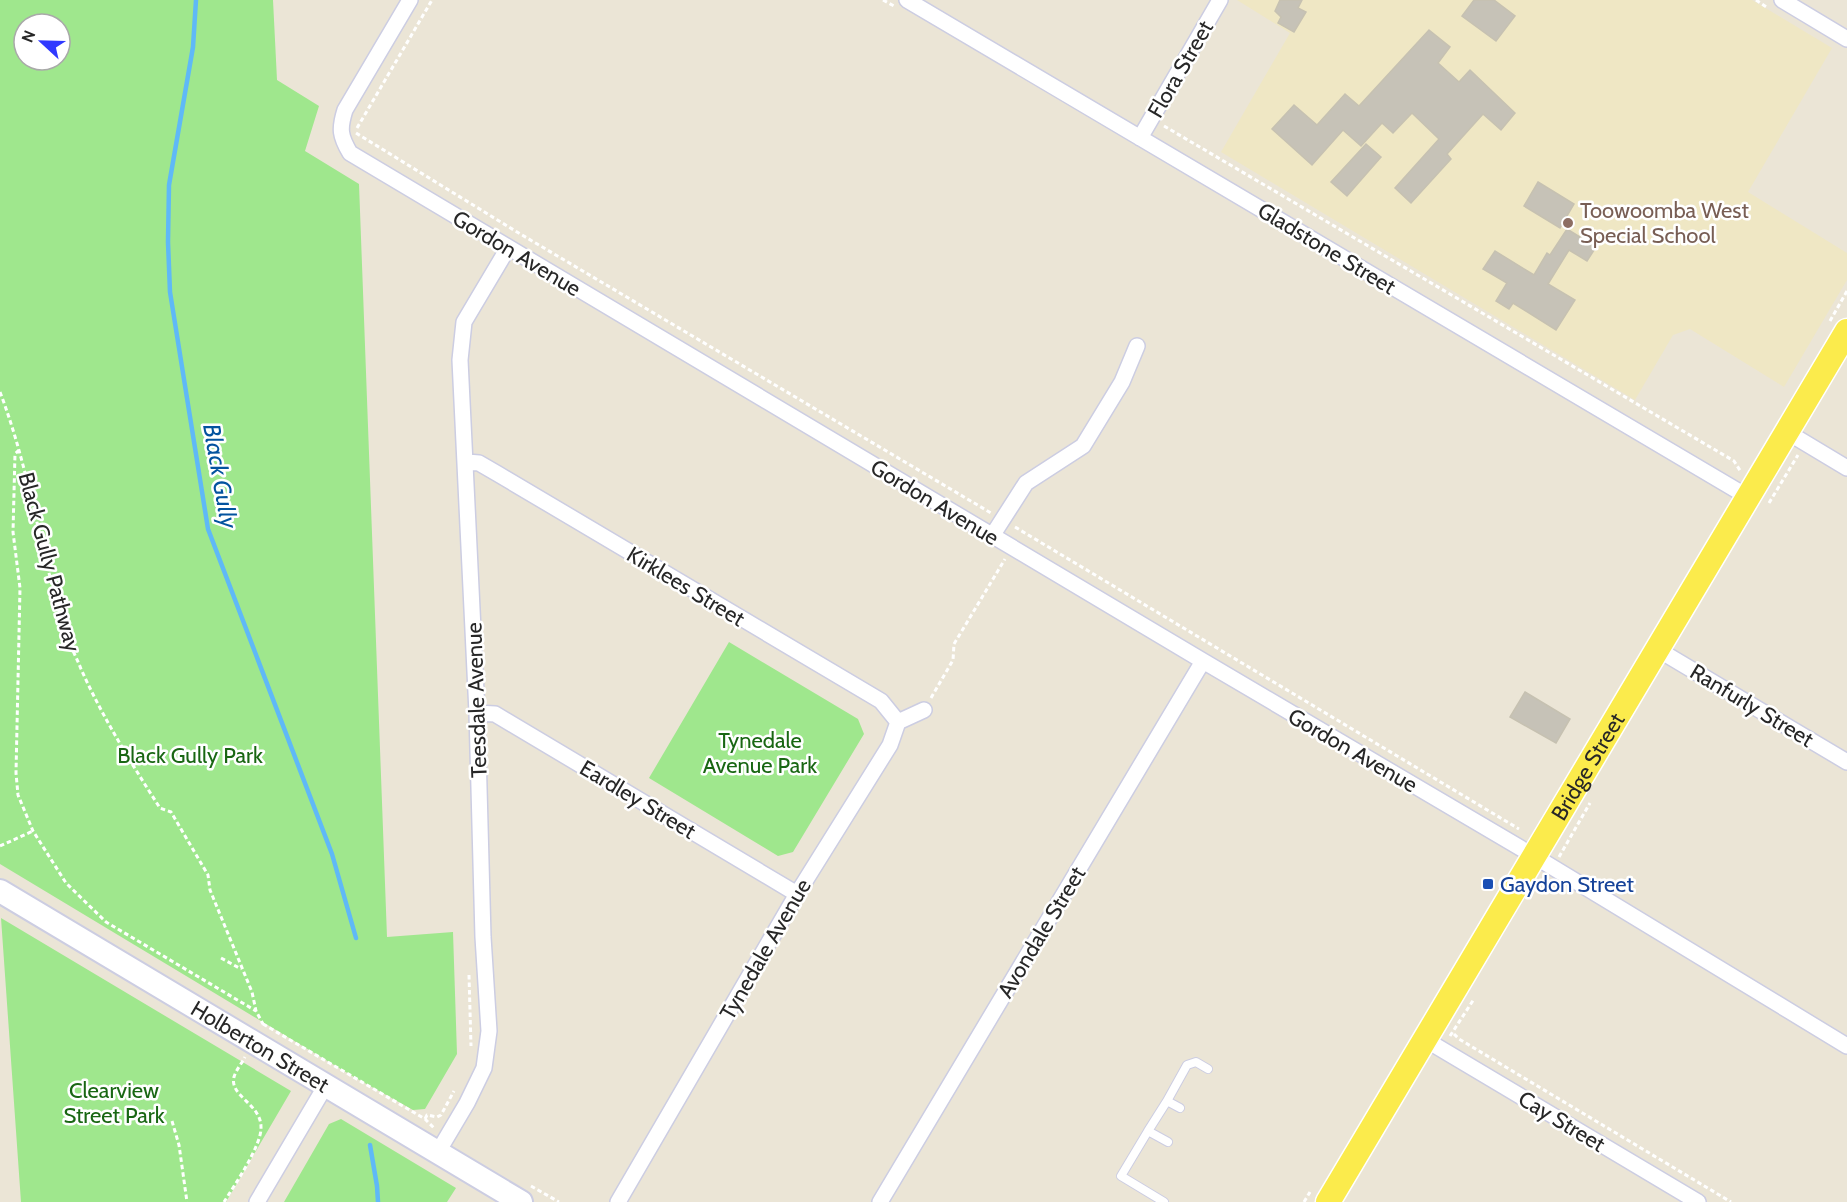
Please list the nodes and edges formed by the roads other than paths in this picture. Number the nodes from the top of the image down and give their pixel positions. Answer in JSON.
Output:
{"nodes":[{"id":1,"x":410,"y":0,"type":"edge"},
{"id":2,"x":907,"y":0,"type":"edge"},
{"id":3,"x":1220,"y":0,"type":"edge"},
{"id":4,"x":1782,"y":0,"type":"edge"},
{"id":5,"x":1847,"y":39,"type":"edge"},
{"id":6,"x":1140,"y":138,"type":"junction"},
{"id":7,"x":508,"y":248,"type":"junction"},
{"id":8,"x":1847,"y":332,"type":"edge"},
{"id":9,"x":1137,"y":346,"type":"dead end"},
{"id":10,"x":1787,"y":432,"type":"junction"},
{"id":11,"x":467,"y":462,"type":"junction"},
{"id":12,"x":1847,"y":468,"type":"edge"},
{"id":13,"x":1748,"y":497,"type":"junction"},
{"id":14,"x":992,"y":536,"type":"junction"},
{"id":15,"x":1657,"y":649,"type":"junction"},
{"id":16,"x":1203,"y":661,"type":"junction"},
{"id":17,"x":924,"y":710,"type":"road end"},
{"id":18,"x":477,"y":713,"type":"junction"},
{"id":19,"x":898,"y":722,"type":"junction"},
{"id":20,"x":1847,"y":762,"type":"edge"},
{"id":21,"x":1534,"y":856,"type":"junction"},
{"id":22,"x":0,"y":891,"type":"edge"},
{"id":23,"x":797,"y":894,"type":"junction"},
{"id":24,"x":1426,"y":1040,"type":"junction"},
{"id":25,"x":1847,"y":1046,"type":"edge"},
{"id":26,"x":1208,"y":1069,"type":"dead end"},
{"id":27,"x":326,"y":1086,"type":"junction"},
{"id":28,"x":1167,"y":1101,"type":"junction"},
{"id":29,"x":1180,"y":1108,"type":"dead end"},
{"id":30,"x":1148,"y":1131,"type":"junction"},
{"id":31,"x":1168,"y":1142,"type":"dead end"},
{"id":32,"x":442,"y":1145,"type":"junction"},
{"id":33,"x":526,"y":1194,"type":"edge"},
{"id":34,"x":257,"y":1202,"type":"edge"},
{"id":35,"x":618,"y":1202,"type":"edge"},
{"id":36,"x":880,"y":1202,"type":"edge"},
{"id":37,"x":1164,"y":1202,"type":"edge"},
{"id":38,"x":1328,"y":1202,"type":"edge"},
{"id":39,"x":1698,"y":1202,"type":"edge"}],
"edges":[{"from":1,"to":7,"type":"street","name":"Gordon Avenue"},
{"from":2,"to":6,"type":"street","name":"Gladstone Street"},
{"from":3,"to":6,"type":"street","name":"Flora Street"},
{"from":4,"to":5,"type":"street"},
{"from":6,"to":13,"type":"street","name":"Gladstone Street"},
{"from":7,"to":11,"type":"street","name":"Teesdale Avenue"},
{"from":7,"to":14,"type":"street","name":"Gordon Avenue"},
{"from":8,"to":10,"type":"main road","name":"Bridge Street"},
{"from":9,"to":14,"type":"street"},
{"from":10,"to":12,"type":"street"},
{"from":10,"to":13,"type":"main road","name":"Bridge Street"},
{"from":11,"to":18,"type":"street","name":"Teesdale Avenue"},
{"from":11,"to":19,"type":"street","name":"Kirklees Street"},
{"from":13,"to":15,"type":"main road","name":"Bridge Street"},
{"from":14,"to":16,"type":"street","name":"Gordon Avenue"},
{"from":15,"to":20,"type":"street","name":"Ranfurly Street"},
{"from":15,"to":21,"type":"main road","name":"Bridge Street"},
{"from":16,"to":21,"type":"street","name":"Gordon Avenue"},
{"from":16,"to":36,"type":"street","name":"Avondale Street"},
{"from":17,"to":19,"type":"street"},
{"from":18,"to":23,"type":"street","name":"Eardley Street"},
{"from":18,"to":32,"type":"street","name":"Teesdale Avenue"},
{"from":19,"to":23,"type":"street","name":"Tynedale Avenue"},
{"from":21,"to":24,"type":"main road","name":"Bridge Street"},
{"from":21,"to":25,"type":"street"},
{"from":22,"to":27,"type":"main road","name":"Holberton Street"},
{"from":23,"to":35,"type":"street","name":"Tynedale Avenue"},
{"from":24,"to":38,"type":"main road","name":"Bridge Street"},
{"from":24,"to":39,"type":"street","name":"Cay Street"},
{"from":26,"to":28,"type":"lane"},
{"from":27,"to":32,"type":"main road","name":"Holberton Street"},
{"from":27,"to":34,"type":"street"},
{"from":28,"to":29,"type":"lane"},
{"from":28,"to":30,"type":"lane"},
{"from":30,"to":31,"type":"lane"},
{"from":30,"to":37,"type":"lane"},
{"from":32,"to":33,"type":"main road","name":"Holberton Street"}]}
